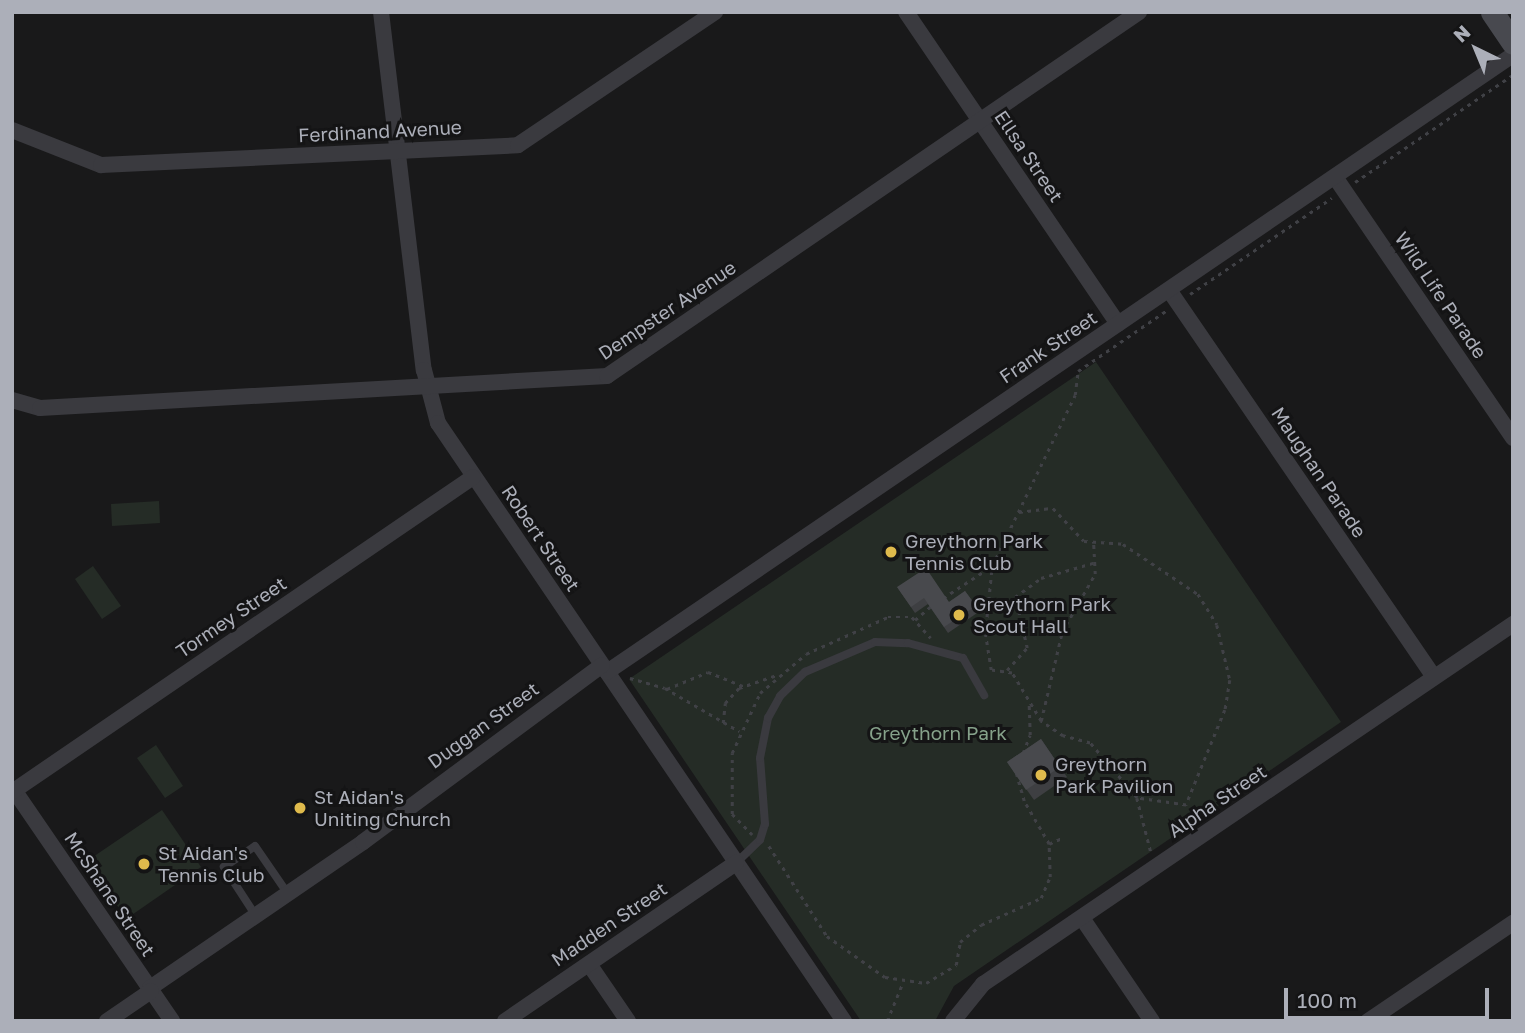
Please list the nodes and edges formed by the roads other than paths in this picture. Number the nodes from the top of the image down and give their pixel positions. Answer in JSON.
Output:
{"nodes":[{"id":1,"x":381,"y":12,"type":"edge"},
{"id":2,"x":715,"y":12,"type":"edge"},
{"id":3,"x":906,"y":12,"type":"edge"},
{"id":4,"x":1139,"y":12,"type":"edge"},
{"id":5,"x":1492,"y":12,"type":"edge"},
{"id":6,"x":1513,"y":43,"type":"edge"},
{"id":7,"x":1513,"y":55,"type":"edge"},
{"id":8,"x":980,"y":121,"type":"junction"},
{"id":9,"x":12,"y":130,"type":"edge"},
{"id":10,"x":397,"y":151,"type":"junction"},
{"id":11,"x":1335,"y":177,"type":"junction"},
{"id":12,"x":1169,"y":289,"type":"junction"},
{"id":13,"x":1118,"y":324,"type":"junction"},
{"id":14,"x":426,"y":389,"type":"junction"},
{"id":15,"x":12,"y":400,"type":"edge"},
{"id":16,"x":1513,"y":438,"type":"edge"},
{"id":17,"x":473,"y":477,"type":"junction"},
{"id":18,"x":1513,"y":624,"type":"edge"},
{"id":19,"x":604,"y":669,"type":"junction"},
{"id":20,"x":1434,"y":677,"type":"junction"},
{"id":21,"x":984,"y":695,"type":"dead end"},
{"id":22,"x":13,"y":791,"type":"edge"},
{"id":23,"x":736,"y":863,"type":"junction"},
{"id":24,"x":288,"y":894,"type":"junction"},
{"id":25,"x":256,"y":916,"type":"junction"},
{"id":26,"x":1082,"y":918,"type":"junction"},
{"id":27,"x":1513,"y":923,"type":"edge"},
{"id":28,"x":589,"y":964,"type":"junction"},
{"id":29,"x":150,"y":989,"type":"junction"},
{"id":30,"x":107,"y":1021,"type":"edge"},
{"id":31,"x":172,"y":1021,"type":"edge"},
{"id":32,"x":505,"y":1021,"type":"edge"},
{"id":33,"x":628,"y":1021,"type":"edge"},
{"id":34,"x":844,"y":1021,"type":"edge"},
{"id":35,"x":953,"y":1021,"type":"edge"},
{"id":36,"x":1152,"y":1021,"type":"edge"},
{"id":37,"x":1368,"y":1021,"type":"edge"}],
"edges":[{"from":1,"to":10,"type":"street","name":"Robert Street"},
{"from":2,"to":10,"type":"street","name":"Ferdinand Avenue"},
{"from":3,"to":8,"type":"street","name":"Ellsa Street"},
{"from":4,"to":8,"type":"street","name":"Dempster Avenue"},
{"from":5,"to":6,"type":"main road"},
{"from":7,"to":11,"type":"street","name":"Frank Street"},
{"from":8,"to":13,"type":"street","name":"Ellsa Street"},
{"from":8,"to":14,"type":"street","name":"Dempster Avenue"},
{"from":9,"to":10,"type":"street","name":"Ferdinand Avenue"},
{"from":10,"to":14,"type":"street","name":"Robert Street"},
{"from":11,"to":12,"type":"street","name":"Frank Street"},
{"from":11,"to":16,"type":"street","name":"Wild Life Parade"},
{"from":12,"to":13,"type":"street","name":"Frank Street"},
{"from":12,"to":20,"type":"street","name":"Maughan Parade"},
{"from":13,"to":19,"type":"street","name":"Frank Street"},
{"from":14,"to":15,"type":"street","name":"Dempster Avenue"},
{"from":14,"to":17,"type":"street","name":"Robert Street"},
{"from":17,"to":19,"type":"street","name":"Robert Street"},
{"from":17,"to":22,"type":"street","name":"Tormey Street"},
{"from":18,"to":20,"type":"street","name":"Alpha Street"},
{"from":19,"to":23,"type":"street","name":"Robert Street"},
{"from":19,"to":24,"type":"street","name":"Duggan Street"},
{"from":20,"to":26,"type":"street","name":"Alpha Street"},
{"from":21,"to":23,"type":"lane"},
{"from":22,"to":29,"type":"street","name":"McShane Street"},
{"from":23,"to":28,"type":"street","name":"Madden Street"},
{"from":23,"to":34,"type":"street","name":"Robert Street"},
{"from":24,"to":25,"type":"street","name":"Duggan Street"},
{"from":24,"to":25,"type":"lane"},
{"from":25,"to":29,"type":"street","name":"Duggan Street"},
{"from":26,"to":35,"type":"street","name":"Alpha Street"},
{"from":26,"to":36,"type":"street"},
{"from":27,"to":37,"type":"street"},
{"from":28,"to":32,"type":"street","name":"Madden Street"},
{"from":28,"to":33,"type":"street"},
{"from":29,"to":30,"type":"street","name":"Duggan Street"},
{"from":29,"to":31,"type":"street","name":"McShane Street"}]}
